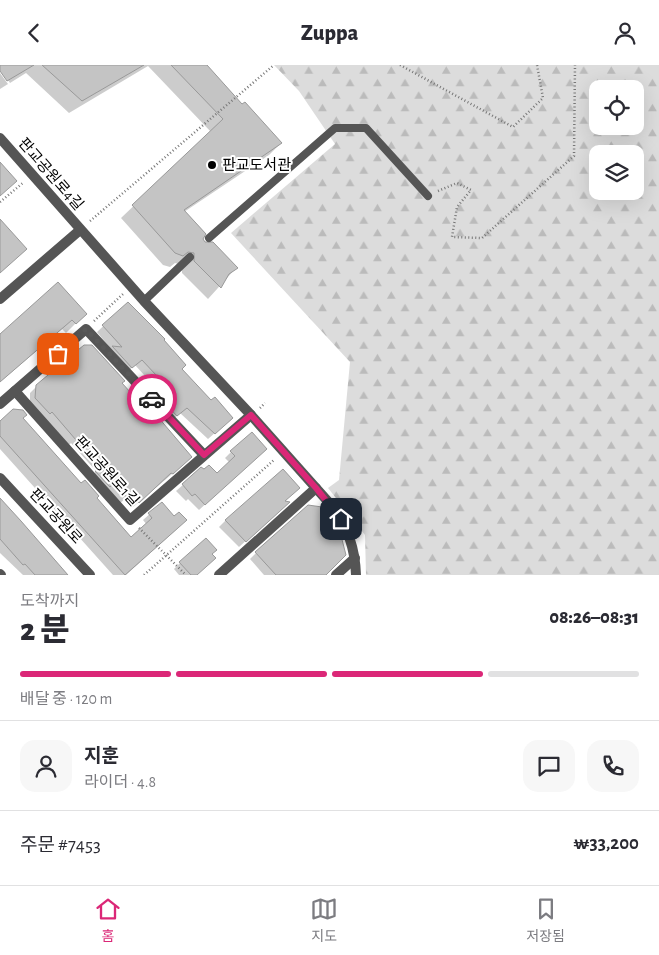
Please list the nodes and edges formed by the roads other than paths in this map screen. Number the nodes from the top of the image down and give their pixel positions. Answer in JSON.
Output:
{"nodes":[{"id":1,"x":0,"y":138,"type":"edge"},
{"id":2,"x":428,"y":195,"type":"road end"},
{"id":3,"x":80,"y":230,"type":"junction"},
{"id":4,"x":210,"y":238,"type":"dead end"},
{"id":5,"x":190,"y":257,"type":"dead end"},
{"id":6,"x":0,"y":299,"type":"edge"},
{"id":7,"x":144,"y":301,"type":"junction"},
{"id":8,"x":15,"y":391,"type":"junction"},
{"id":9,"x":0,"y":404,"type":"edge"},
{"id":10,"x":251,"y":415,"type":"junction"},
{"id":11,"x":204,"y":455,"type":"junction"},
{"id":12,"x":0,"y":478,"type":"edge"},
{"id":13,"x":316,"y":488,"type":"junction"},
{"id":14,"x":355,"y":558,"type":"junction"},
{"id":15,"x":90,"y":575,"type":"edge"},
{"id":16,"x":218,"y":575,"type":"edge"},
{"id":17,"x":336,"y":575,"type":"edge"},
{"id":18,"x":356,"y":575,"type":"edge"}],
"edges":[{"from":1,"to":3,"type":"street","name":"판교공원로4길"},
{"from":2,"to":4,"type":"lane"},
{"from":3,"to":6,"type":"street"},
{"from":3,"to":7,"type":"street"},
{"from":5,"to":7,"type":"lane"},
{"from":7,"to":10,"type":"street"},
{"from":8,"to":9,"type":"street"},
{"from":8,"to":11,"type":"street"},
{"from":8,"to":11,"type":"street","name":"판교공원로1길"},
{"from":10,"to":11,"type":"street","name":"판교공원로1길"},
{"from":10,"to":13,"type":"street"},
{"from":12,"to":15,"type":"street","name":"판교공원로"},
{"from":13,"to":14,"type":"street"},
{"from":13,"to":16,"type":"street"},
{"from":14,"to":17,"type":"street"},
{"from":14,"to":18,"type":"street"}]}
